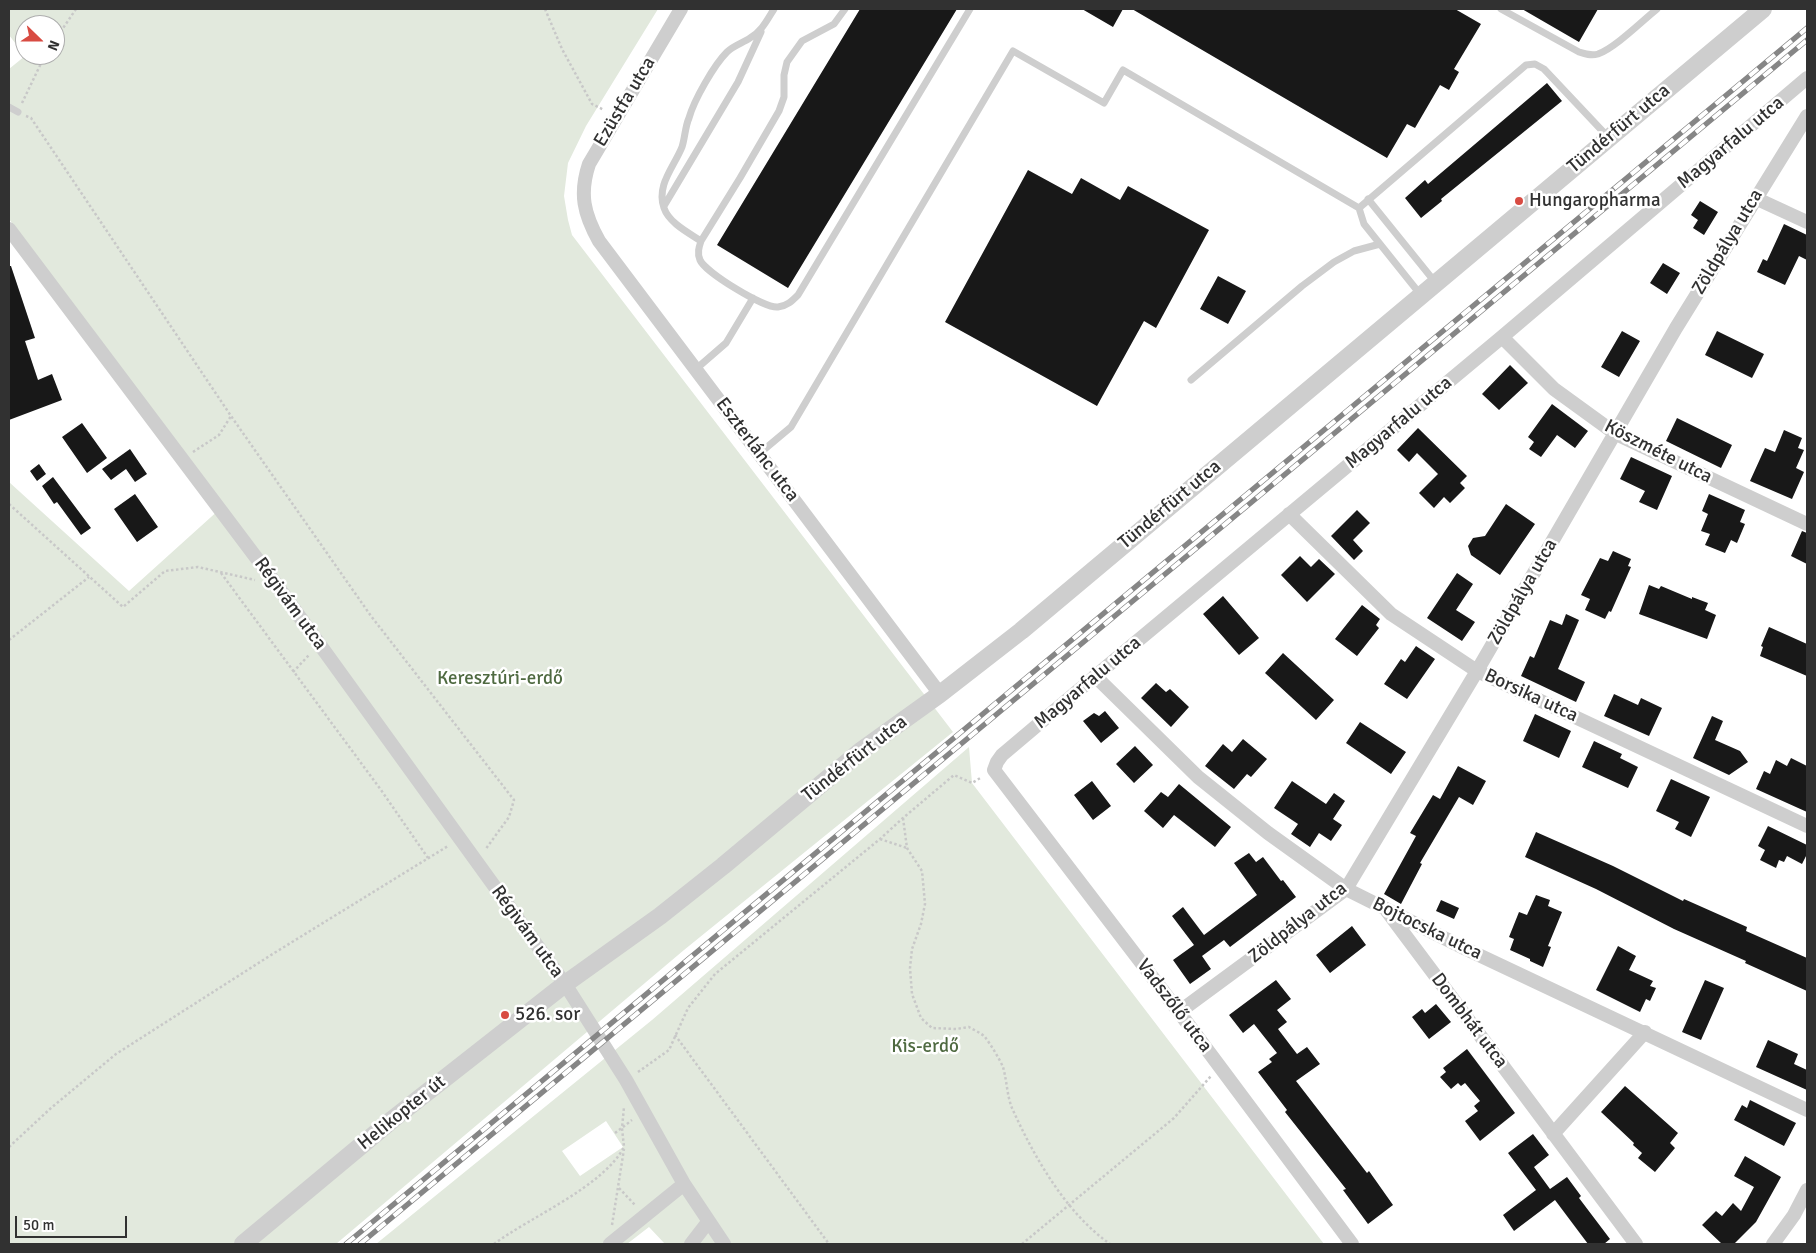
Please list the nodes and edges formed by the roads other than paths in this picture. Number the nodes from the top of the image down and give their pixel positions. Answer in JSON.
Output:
{"nodes":[{"id":1,"x":681,"y":9,"type":"edge"},
{"id":2,"x":774,"y":9,"type":"edge"},
{"id":3,"x":845,"y":9,"type":"edge"},
{"id":4,"x":970,"y":9,"type":"edge"},
{"id":5,"x":1501,"y":9,"type":"edge"},
{"id":6,"x":1657,"y":9,"type":"edge"},
{"id":7,"x":1763,"y":9,"type":"edge"},
{"id":8,"x":762,"y":29,"type":"junction"},
{"id":9,"x":1807,"y":78,"type":"edge"},
{"id":10,"x":9,"y":107,"type":"edge"},
{"id":11,"x":18,"y":112,"type":"road end"},
{"id":12,"x":1807,"y":116,"type":"edge"},
{"id":13,"x":1610,"y":138,"type":"junction"},
{"id":14,"x":1755,"y":198,"type":"junction"},
{"id":15,"x":1368,"y":200,"type":"junction"},
{"id":16,"x":584,"y":201,"type":"joint"},
{"id":17,"x":664,"y":207,"type":"junction"},
{"id":18,"x":1359,"y":208,"type":"junction"},
{"id":19,"x":1807,"y":222,"type":"edge"},
{"id":20,"x":9,"y":229,"type":"edge"},
{"id":21,"x":701,"y":241,"type":"junction"},
{"id":22,"x":1380,"y":244,"type":"junction"},
{"id":23,"x":1436,"y":282,"type":"junction"},
{"id":24,"x":1421,"y":295,"type":"junction"},
{"id":25,"x":753,"y":298,"type":"junction"},
{"id":26,"x":1502,"y":337,"type":"junction"},
{"id":27,"x":696,"y":368,"type":"junction"},
{"id":28,"x":1191,"y":380,"type":"dead end"},
{"id":29,"x":1616,"y":434,"type":"junction"},
{"id":30,"x":760,"y":453,"type":"junction"},
{"id":31,"x":1289,"y":514,"type":"junction"},
{"id":32,"x":1807,"y":524,"type":"edge"},
{"id":33,"x":1477,"y":671,"type":"junction"},
{"id":34,"x":1095,"y":676,"type":"junction"},
{"id":35,"x":940,"y":694,"type":"junction"},
{"id":36,"x":994,"y":770,"type":"joint"},
{"id":37,"x":1807,"y":826,"type":"edge"},
{"id":38,"x":1346,"y":889,"type":"junction"},
{"id":39,"x":1385,"y":908,"type":"junction"},
{"id":40,"x":565,"y":984,"type":"junction"},
{"id":41,"x":1179,"y":1012,"type":"junction"},
{"id":42,"x":1645,"y":1032,"type":"junction"},
{"id":43,"x":1807,"y":1110,"type":"edge"},
{"id":44,"x":1553,"y":1134,"type":"junction"},
{"id":45,"x":684,"y":1184,"type":"junction"},
{"id":46,"x":1807,"y":1190,"type":"edge"},
{"id":47,"x":708,"y":1222,"type":"junction"},
{"id":48,"x":242,"y":1244,"type":"edge"},
{"id":49,"x":610,"y":1244,"type":"edge"},
{"id":50,"x":692,"y":1244,"type":"edge"},
{"id":51,"x":724,"y":1244,"type":"edge"},
{"id":52,"x":1352,"y":1244,"type":"edge"},
{"id":53,"x":1636,"y":1244,"type":"edge"},
{"id":54,"x":1773,"y":1244,"type":"edge"}],
"edges":[{"from":1,"to":16,"type":"street","name":"Ezüstfa utca"},
{"from":2,"to":8,"type":"lane"},
{"from":3,"to":21,"type":"lane"},
{"from":4,"to":25,"type":"lane"},
{"from":5,"to":6,"type":"lane"},
{"from":7,"to":13,"type":"street","name":"Tündérfürt utca"},
{"from":8,"to":17,"type":"lane"},
{"from":8,"to":17,"type":"lane"},
{"from":9,"to":26,"type":"street","name":"Magyarfalu utca"},
{"from":10,"to":11,"type":"lane"},
{"from":12,"to":14,"type":"street","name":"Zöldpálya utca"},
{"from":13,"to":15,"type":"lane"},
{"from":13,"to":23,"type":"street","name":"Tündérfürt utca"},
{"from":14,"to":19,"type":"street"},
{"from":14,"to":29,"type":"street","name":"Zöldpálya utca"},
{"from":15,"to":18,"type":"lane"},
{"from":15,"to":23,"type":"lane"},
{"from":16,"to":27,"type":"street","name":"Eszterlánc utca"},
{"from":17,"to":21,"type":"lane"},
{"from":18,"to":22,"type":"lane"},
{"from":18,"to":30,"type":"lane"},
{"from":20,"to":40,"type":"street","name":"Régivám utca"},
{"from":21,"to":25,"type":"lane"},
{"from":22,"to":24,"type":"lane"},
{"from":22,"to":28,"type":"lane"},
{"from":23,"to":24,"type":"street","name":"Tündérfürt utca"},
{"from":24,"to":35,"type":"street","name":"Tündérfürt utca"},
{"from":25,"to":27,"type":"lane"},
{"from":26,"to":29,"type":"street","name":"Köszméte utca"},
{"from":26,"to":31,"type":"street","name":"Magyarfalu utca"},
{"from":27,"to":30,"type":"street","name":"Eszterlánc utca"},
{"from":29,"to":32,"type":"street","name":"Köszméte utca"},
{"from":29,"to":33,"type":"street","name":"Zöldpálya utca"},
{"from":30,"to":35,"type":"street","name":"Eszterlánc utca"},
{"from":31,"to":33,"type":"street","name":"Borsika utca"},
{"from":31,"to":34,"type":"street","name":"Magyarfalu utca"},
{"from":33,"to":37,"type":"street","name":"Borsika utca"},
{"from":33,"to":38,"type":"street","name":"Zöldpálya utca"},
{"from":34,"to":36,"type":"street","name":"Magyarfalu utca"},
{"from":34,"to":38,"type":"street","name":"Bojtocska utca"},
{"from":35,"to":40,"type":"street","name":"Tündérfürt utca"},
{"from":36,"to":41,"type":"street","name":"Vadszőlő utca"},
{"from":38,"to":39,"type":"street","name":"Bojtocska utca"},
{"from":38,"to":41,"type":"street","name":"Zöldpálya utca"},
{"from":39,"to":42,"type":"street","name":"Bojtocska utca"},
{"from":39,"to":44,"type":"street","name":"Dombhát utca"},
{"from":40,"to":45,"type":"street"},
{"from":40,"to":48,"type":"street","name":"Helikopter út"},
{"from":41,"to":52,"type":"street","name":"Vadszőlő utca"},
{"from":42,"to":43,"type":"street","name":"Bojtocska utca"},
{"from":42,"to":44,"type":"street"},
{"from":44,"to":53,"type":"street","name":"Dombhát utca"},
{"from":45,"to":47,"type":"street"},
{"from":45,"to":49,"type":"street"},
{"from":46,"to":54,"type":"street"},
{"from":47,"to":50,"type":"street"},
{"from":47,"to":51,"type":"street"}]}
